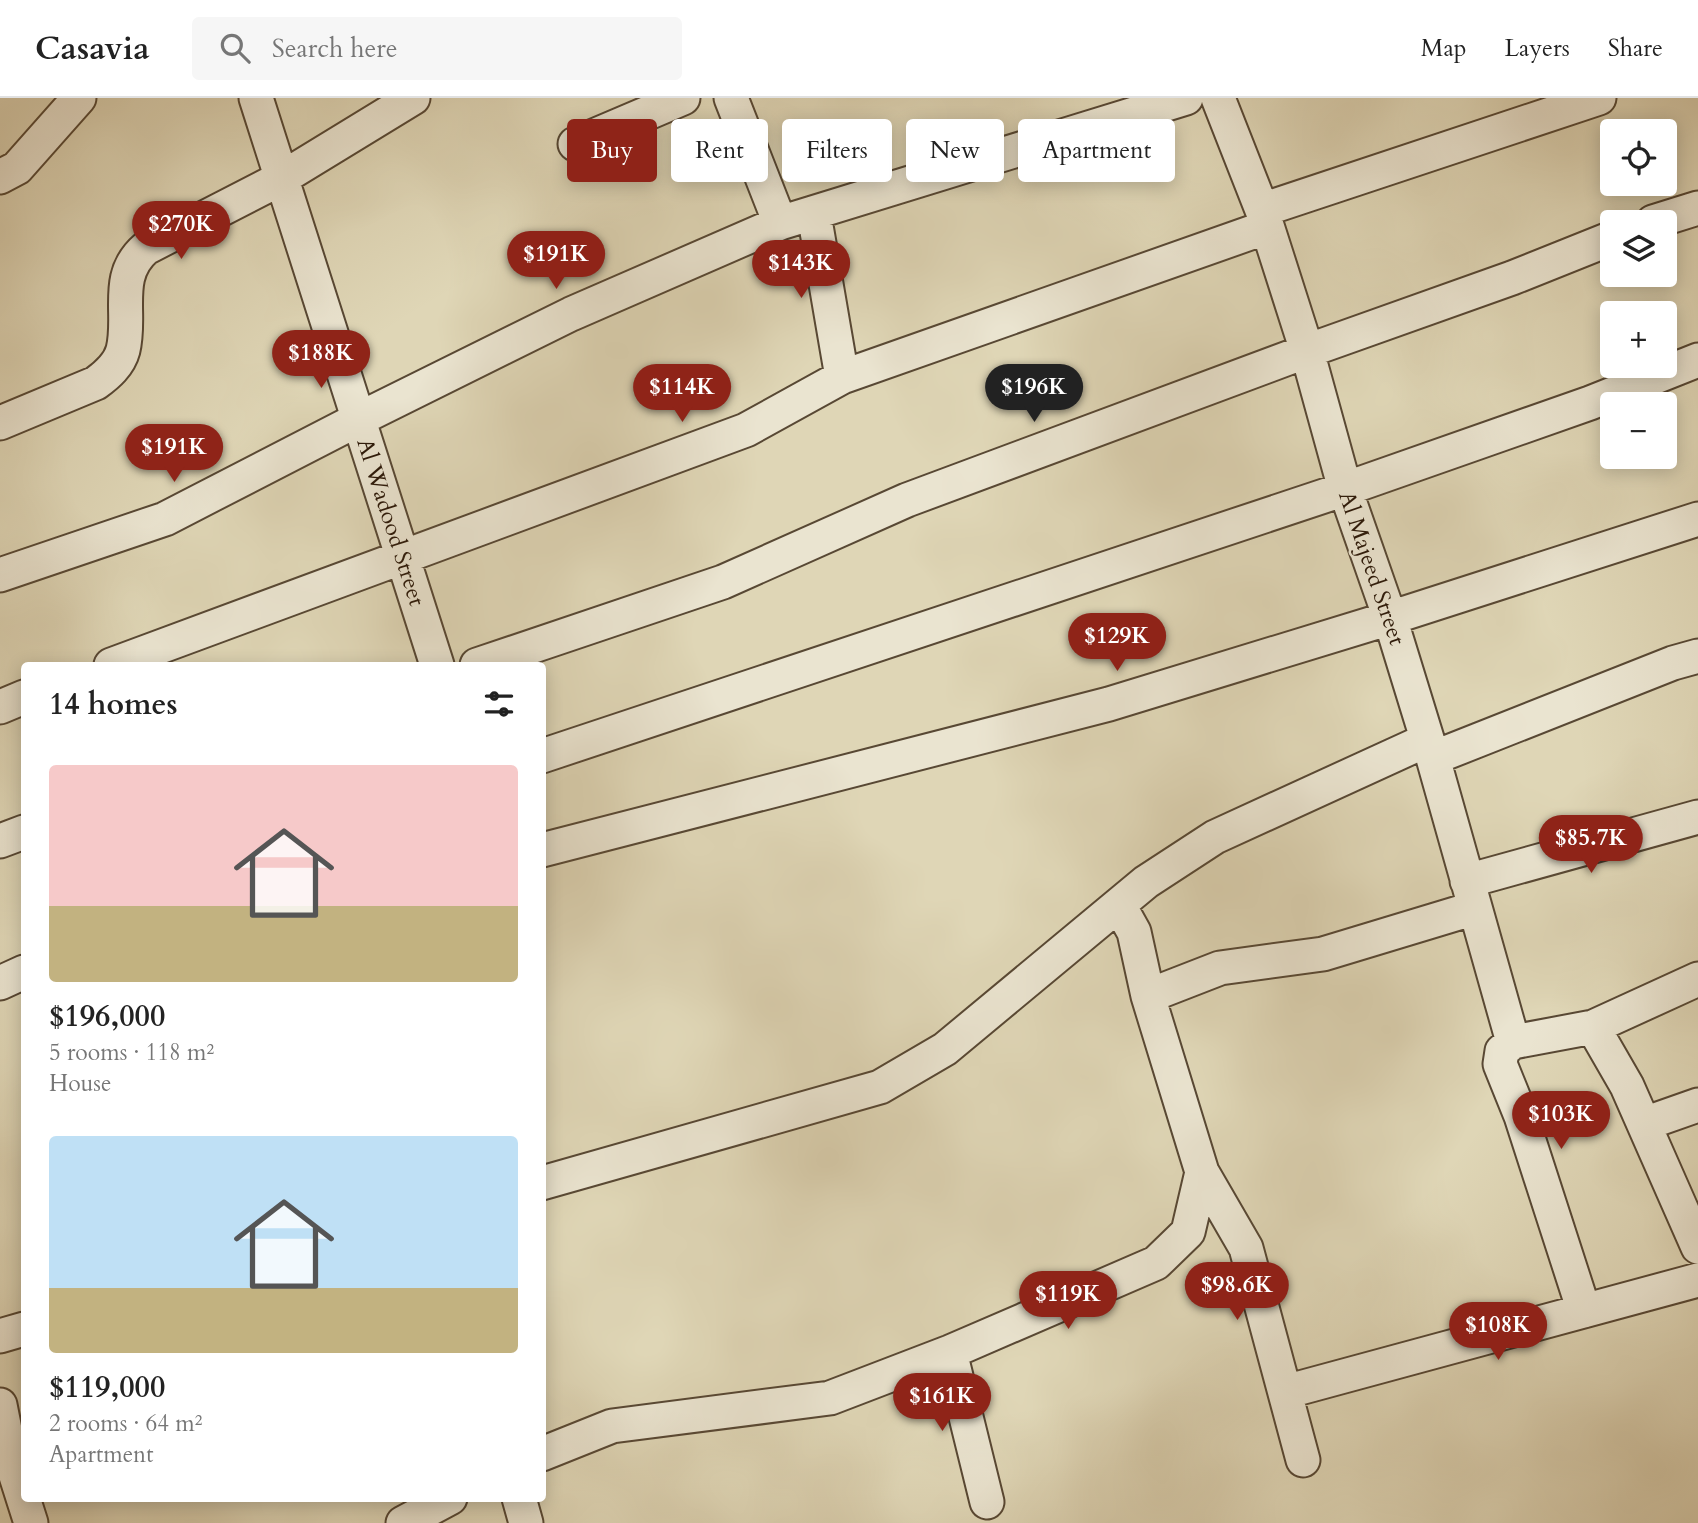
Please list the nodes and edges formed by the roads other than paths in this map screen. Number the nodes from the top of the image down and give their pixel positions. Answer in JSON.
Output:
{"nodes":[{"id":1,"x":79,"y":98,"type":"edge"},
{"id":2,"x":256,"y":98,"type":"edge"},
{"id":3,"x":413,"y":98,"type":"edge"},
{"id":4,"x":683,"y":98,"type":"edge"},
{"id":5,"x":731,"y":98,"type":"edge"},
{"id":6,"x":1186,"y":98,"type":"edge"},
{"id":7,"x":1218,"y":98,"type":"edge"},
{"id":8,"x":1600,"y":98,"type":"edge"},
{"id":9,"x":634,"y":119,"type":"edge"},
{"id":10,"x":0,"y":177,"type":"edge"},
{"id":11,"x":282,"y":178,"type":"junction"},
{"id":12,"x":1698,"y":208,"type":"edge"},
{"id":13,"x":814,"y":214,"type":"junction"},
{"id":14,"x":1677,"y":215,"type":"edge"},
{"id":15,"x":1265,"y":219,"type":"junction"},
{"id":16,"x":780,"y":223,"type":"junction"},
{"id":17,"x":1600,"y":244,"type":"edge"},
{"id":18,"x":1307,"y":351,"type":"junction"},
{"id":19,"x":1698,"y":360,"type":"edge"},
{"id":20,"x":842,"y":377,"type":"junction"},
{"id":21,"x":359,"y":419,"type":"junction"},
{"id":22,"x":0,"y":423,"type":"edge"},
{"id":23,"x":1345,"y":489,"type":"junction"},
{"id":24,"x":1698,"y":519,"type":"edge"},
{"id":25,"x":402,"y":555,"type":"junction"},
{"id":26,"x":0,"y":575,"type":"edge"},
{"id":27,"x":1390,"y":618,"type":"junction"},
{"id":28,"x":1698,"y":656,"type":"edge"},
{"id":29,"x":119,"y":662,"type":"edge"},
{"id":30,"x":436,"y":662,"type":"edge"},
{"id":31,"x":486,"y":662,"type":"edge"},
{"id":32,"x":21,"y":698,"type":"edge"},
{"id":33,"x":0,"y":707,"type":"edge"},
{"id":34,"x":1430,"y":749,"type":"junction"},
{"id":35,"x":546,"y":755,"type":"edge"},
{"id":36,"x":1698,"y":817,"type":"edge"},
{"id":37,"x":21,"y":833,"type":"edge"},
{"id":38,"x":0,"y":841,"type":"edge"},
{"id":39,"x":546,"y":849,"type":"edge"},
{"id":40,"x":1471,"y":895,"type":"junction"},
{"id":41,"x":1119,"y":905,"type":"junction"},
{"id":42,"x":21,"y":974,"type":"edge"},
{"id":43,"x":1698,"y":979,"type":"edge"},
{"id":44,"x":0,"y":984,"type":"edge"},
{"id":45,"x":1148,"y":996,"type":"junction"},
{"id":46,"x":1593,"y":1027,"type":"junction"},
{"id":47,"x":1513,"y":1042,"type":"junction"},
{"id":48,"x":1698,"y":1105,"type":"edge"},
{"id":49,"x":1644,"y":1124,"type":"junction"},
{"id":50,"x":1202,"y":1172,"type":"junction"},
{"id":51,"x":546,"y":1182,"type":"edge"},
{"id":52,"x":1698,"y":1247,"type":"edge"},
{"id":53,"x":1698,"y":1280,"type":"edge"},
{"id":54,"x":1584,"y":1311,"type":"junction"},
{"id":55,"x":21,"y":1330,"type":"edge"},
{"id":56,"x":0,"y":1336,"type":"edge"},
{"id":57,"x":950,"y":1352,"type":"junction"},
{"id":58,"x":1284,"y":1392,"type":"junction"},
{"id":59,"x":0,"y":1405,"type":"edge"},
{"id":60,"x":546,"y":1452,"type":"edge"},
{"id":61,"x":1303,"y":1460,"type":"dead end"},
{"id":62,"x":5,"y":1461,"type":"edge"},
{"id":63,"x":21,"y":1499,"type":"edge"},
{"id":64,"x":22,"y":1502,"type":"edge"},
{"id":65,"x":442,"y":1502,"type":"edge"},
{"id":66,"x":520,"y":1502,"type":"edge"},
{"id":67,"x":987,"y":1502,"type":"dead end"},
{"id":68,"x":31,"y":1523,"type":"edge"},
{"id":69,"x":403,"y":1523,"type":"edge"},
{"id":70,"x":526,"y":1523,"type":"edge"}],
"edges":[{"from":1,"to":10,"type":"street"},
{"from":2,"to":11,"type":"street","name":"Al Wadood Street"},
{"from":3,"to":11,"type":"street"},
{"from":4,"to":9,"type":"street"},
{"from":5,"to":16,"type":"street"},
{"from":6,"to":13,"type":"street"},
{"from":7,"to":15,"type":"street","name":"Al Majeed Street"},
{"from":8,"to":15,"type":"street"},
{"from":11,"to":21,"type":"street","name":"Al Wadood Street"},
{"from":11,"to":22,"type":"street"},
{"from":12,"to":14,"type":"street"},
{"from":13,"to":16,"type":"street"},
{"from":13,"to":20,"type":"street"},
{"from":15,"to":18,"type":"street","name":"Al Majeed Street"},
{"from":15,"to":20,"type":"street"},
{"from":16,"to":21,"type":"street"},
{"from":17,"to":18,"type":"street"},
{"from":18,"to":23,"type":"street","name":"Al Majeed Street"},
{"from":18,"to":31,"type":"street"},
{"from":19,"to":23,"type":"street"},
{"from":20,"to":25,"type":"street"},
{"from":21,"to":25,"type":"street","name":"Al Wadood Street"},
{"from":21,"to":26,"type":"street"},
{"from":23,"to":27,"type":"street","name":"Al Majeed Street"},
{"from":23,"to":35,"type":"street"},
{"from":24,"to":27,"type":"street"},
{"from":25,"to":29,"type":"street"},
{"from":25,"to":30,"type":"street","name":"Al Wadood Street"},
{"from":27,"to":34,"type":"street","name":"Al Majeed Street"},
{"from":27,"to":39,"type":"street"},
{"from":28,"to":34,"type":"street"},
{"from":32,"to":33,"type":"street"},
{"from":34,"to":40,"type":"street","name":"Al Majeed Street"},
{"from":34,"to":41,"type":"street"},
{"from":36,"to":40,"type":"street"},
{"from":37,"to":38,"type":"street"},
{"from":40,"to":45,"type":"street"},
{"from":40,"to":47,"type":"street","name":"Al Majeed Street"},
{"from":41,"to":45,"type":"street"},
{"from":41,"to":51,"type":"street"},
{"from":42,"to":44,"type":"street"},
{"from":43,"to":46,"type":"street"},
{"from":45,"to":50,"type":"street"},
{"from":46,"to":47,"type":"street"},
{"from":46,"to":49,"type":"street"},
{"from":47,"to":54,"type":"street"},
{"from":48,"to":49,"type":"street"},
{"from":49,"to":52,"type":"street"},
{"from":50,"to":57,"type":"street"},
{"from":50,"to":58,"type":"street"},
{"from":53,"to":54,"type":"street"},
{"from":54,"to":58,"type":"street"},
{"from":55,"to":56,"type":"street"},
{"from":57,"to":60,"type":"street"},
{"from":57,"to":67,"type":"street"},
{"from":58,"to":61,"type":"street"},
{"from":59,"to":62,"type":"street"},
{"from":62,"to":63,"type":"street"},
{"from":64,"to":68,"type":"street"},
{"from":65,"to":69,"type":"street"},
{"from":66,"to":70,"type":"street"}]}
